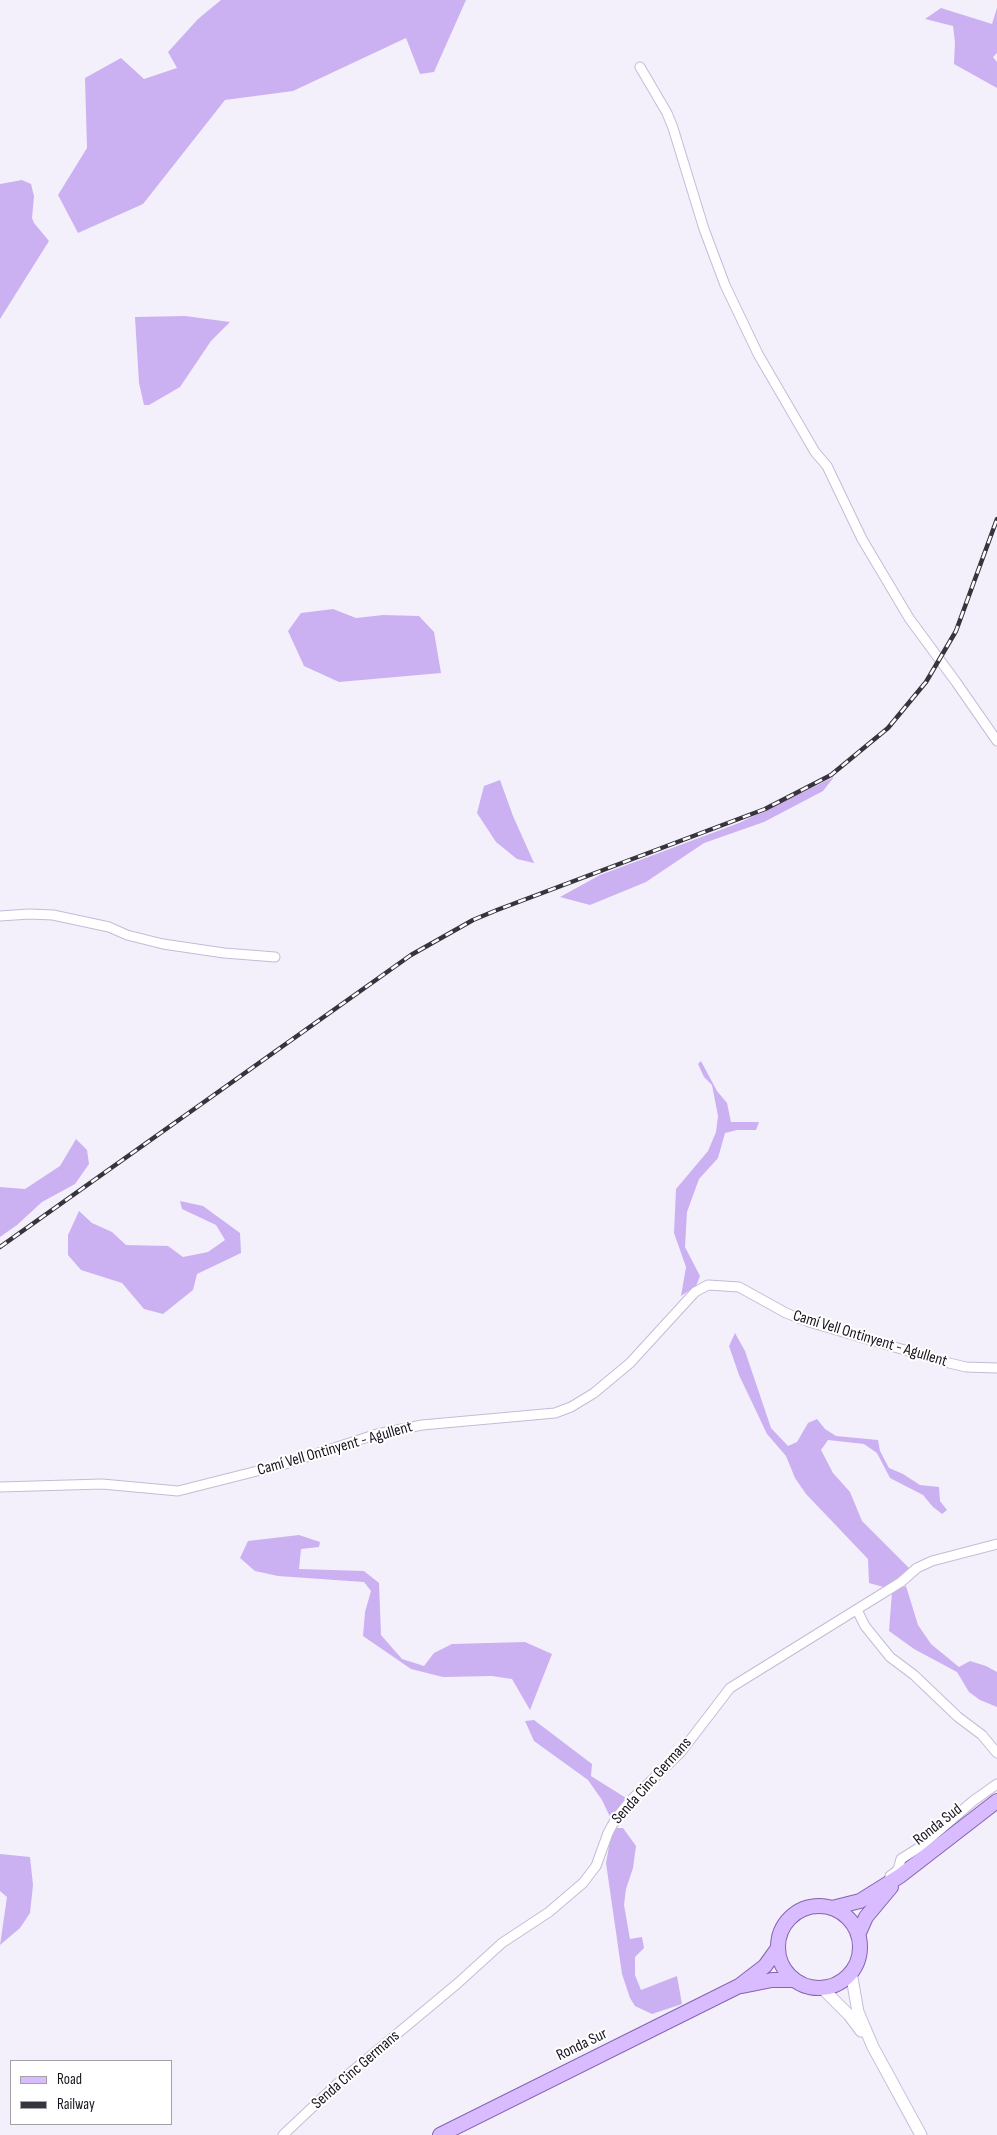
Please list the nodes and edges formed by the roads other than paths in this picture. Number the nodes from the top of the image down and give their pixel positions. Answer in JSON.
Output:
{"nodes":[{"id":1,"x":640,"y":67,"type":"dead end"},
{"id":2,"x":997,"y":741,"type":"edge"},
{"id":3,"x":0,"y":916,"type":"edge"},
{"id":4,"x":275,"y":957,"type":"dead end"},
{"id":5,"x":997,"y":1368,"type":"edge"},
{"id":6,"x":0,"y":1487,"type":"edge"},
{"id":7,"x":997,"y":1544,"type":"edge"},
{"id":8,"x":857,"y":1610,"type":"junction"},
{"id":9,"x":997,"y":1753,"type":"edge"},
{"id":10,"x":997,"y":1784,"type":"edge"},
{"id":11,"x":997,"y":1801,"type":"edge"},
{"id":12,"x":900,"y":1876,"type":"junction"},
{"id":13,"x":860,"y":1901,"type":"junction"},
{"id":14,"x":832,"y":1908,"type":"junction"},
{"id":15,"x":858,"y":1936,"type":"junction"},
{"id":16,"x":778,"y":1948,"type":"junction"},
{"id":17,"x":851,"y":1972,"type":"junction"},
{"id":18,"x":795,"y":1980,"type":"junction"},
{"id":19,"x":739,"y":1986,"type":"junction"},
{"id":20,"x":822,"y":1988,"type":"junction"},
{"id":21,"x":873,"y":2047,"type":"junction"},
{"id":22,"x":283,"y":2135,"type":"edge"},
{"id":23,"x":440,"y":2135,"type":"edge"},
{"id":24,"x":922,"y":2135,"type":"edge"}],
"edges":[{"from":1,"to":2,"type":"street"},
{"from":3,"to":4,"type":"street"},
{"from":5,"to":6,"type":"street","name":"Camí Vell Ontinyent - Agullent"},
{"from":7,"to":8,"type":"street","name":"Senda Cinc Germans"},
{"from":8,"to":9,"type":"street"},
{"from":8,"to":22,"type":"street","name":"Senda Cinc Germans"},
{"from":10,"to":13,"type":"street"},
{"from":11,"to":12,"type":"main road","name":"Ronda Sud"},
{"from":12,"to":13,"type":"main road"},
{"from":12,"to":15,"type":"main road"},
{"from":13,"to":14,"type":"main road"},
{"from":14,"to":15,"type":"main road"},
{"from":14,"to":16,"type":"main road"},
{"from":15,"to":17,"type":"main road"},
{"from":16,"to":18,"type":"main road"},
{"from":16,"to":19,"type":"main road"},
{"from":17,"to":20,"type":"main road"},
{"from":17,"to":21,"type":"street"},
{"from":18,"to":19,"type":"main road"},
{"from":18,"to":20,"type":"main road"},
{"from":19,"to":23,"type":"main road","name":"Ronda Sur"},
{"from":20,"to":21,"type":"street"},
{"from":21,"to":24,"type":"street"}]}
